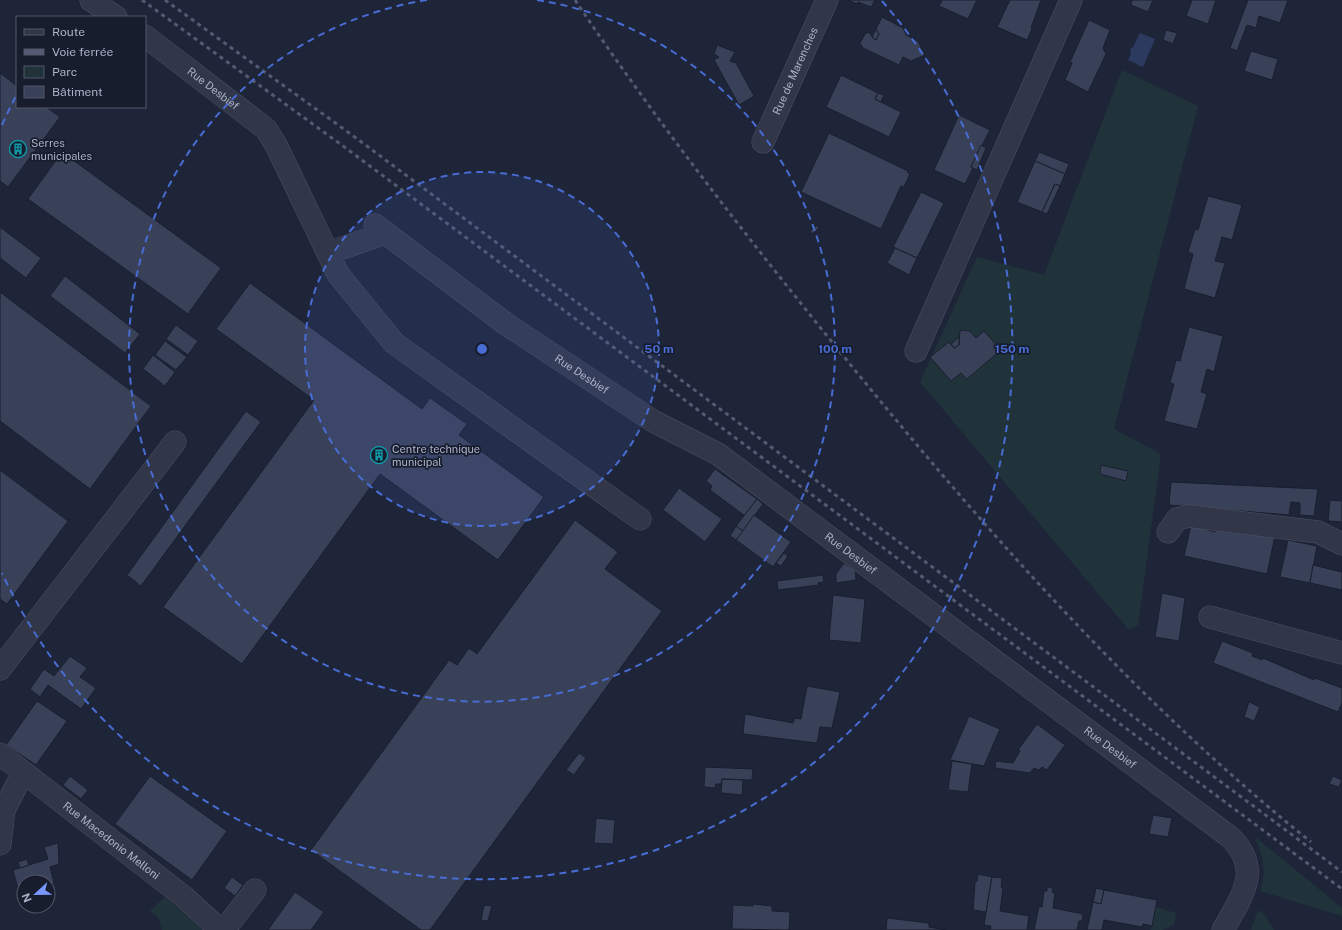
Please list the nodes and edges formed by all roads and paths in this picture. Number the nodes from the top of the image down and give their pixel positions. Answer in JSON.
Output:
{"nodes":[{"id":1,"x":91,"y":0,"type":"edge"},
{"id":2,"x":827,"y":0,"type":"edge"},
{"id":3,"x":1071,"y":0,"type":"edge"},
{"id":4,"x":115,"y":16,"type":"edge"},
{"id":5,"x":146,"y":37,"type":"edge"},
{"id":6,"x":763,"y":142,"type":"dead end"},
{"id":7,"x":328,"y":253,"type":"junction"},
{"id":8,"x":916,"y":352,"type":"dead end"},
{"id":9,"x":175,"y":442,"type":"dead end"},
{"id":10,"x":640,"y":519,"type":"dead end"},
{"id":11,"x":1168,"y":532,"type":"dead end"},
{"id":12,"x":1342,"y":544,"type":"edge"},
{"id":13,"x":1210,"y":617,"type":"dead end"},
{"id":14,"x":1342,"y":653,"type":"edge"},
{"id":15,"x":0,"y":669,"type":"edge"},
{"id":16,"x":0,"y":754,"type":"edge"},
{"id":17,"x":23,"y":773,"type":"junction"},
{"id":18,"x":0,"y":844,"type":"edge"},
{"id":19,"x":255,"y":890,"type":"dead end"},
{"id":20,"x":220,"y":930,"type":"edge"},
{"id":21,"x":224,"y":930,"type":"edge"},
{"id":22,"x":1223,"y":930,"type":"edge"}],
"edges":[{"from":1,"to":4,"type":"street"},
{"from":2,"to":6,"type":"street","name":"Rue de Marenches"},
{"from":3,"to":8,"type":"street"},
{"from":5,"to":7,"type":"street","name":"Rue Desbief"},
{"from":7,"to":10,"type":"street","name":"Rue Desbief"},
{"from":7,"to":22,"type":"street","name":"Rue Desbief"},
{"from":9,"to":15,"type":"street"},
{"from":11,"to":12,"type":"street"},
{"from":13,"to":14,"type":"street"},
{"from":16,"to":17,"type":"street","name":"Rue Macedonio Melloni"},
{"from":17,"to":18,"type":"street"},
{"from":17,"to":20,"type":"street","name":"Rue Macedonio Melloni"},
{"from":19,"to":21,"type":"street"}]}
